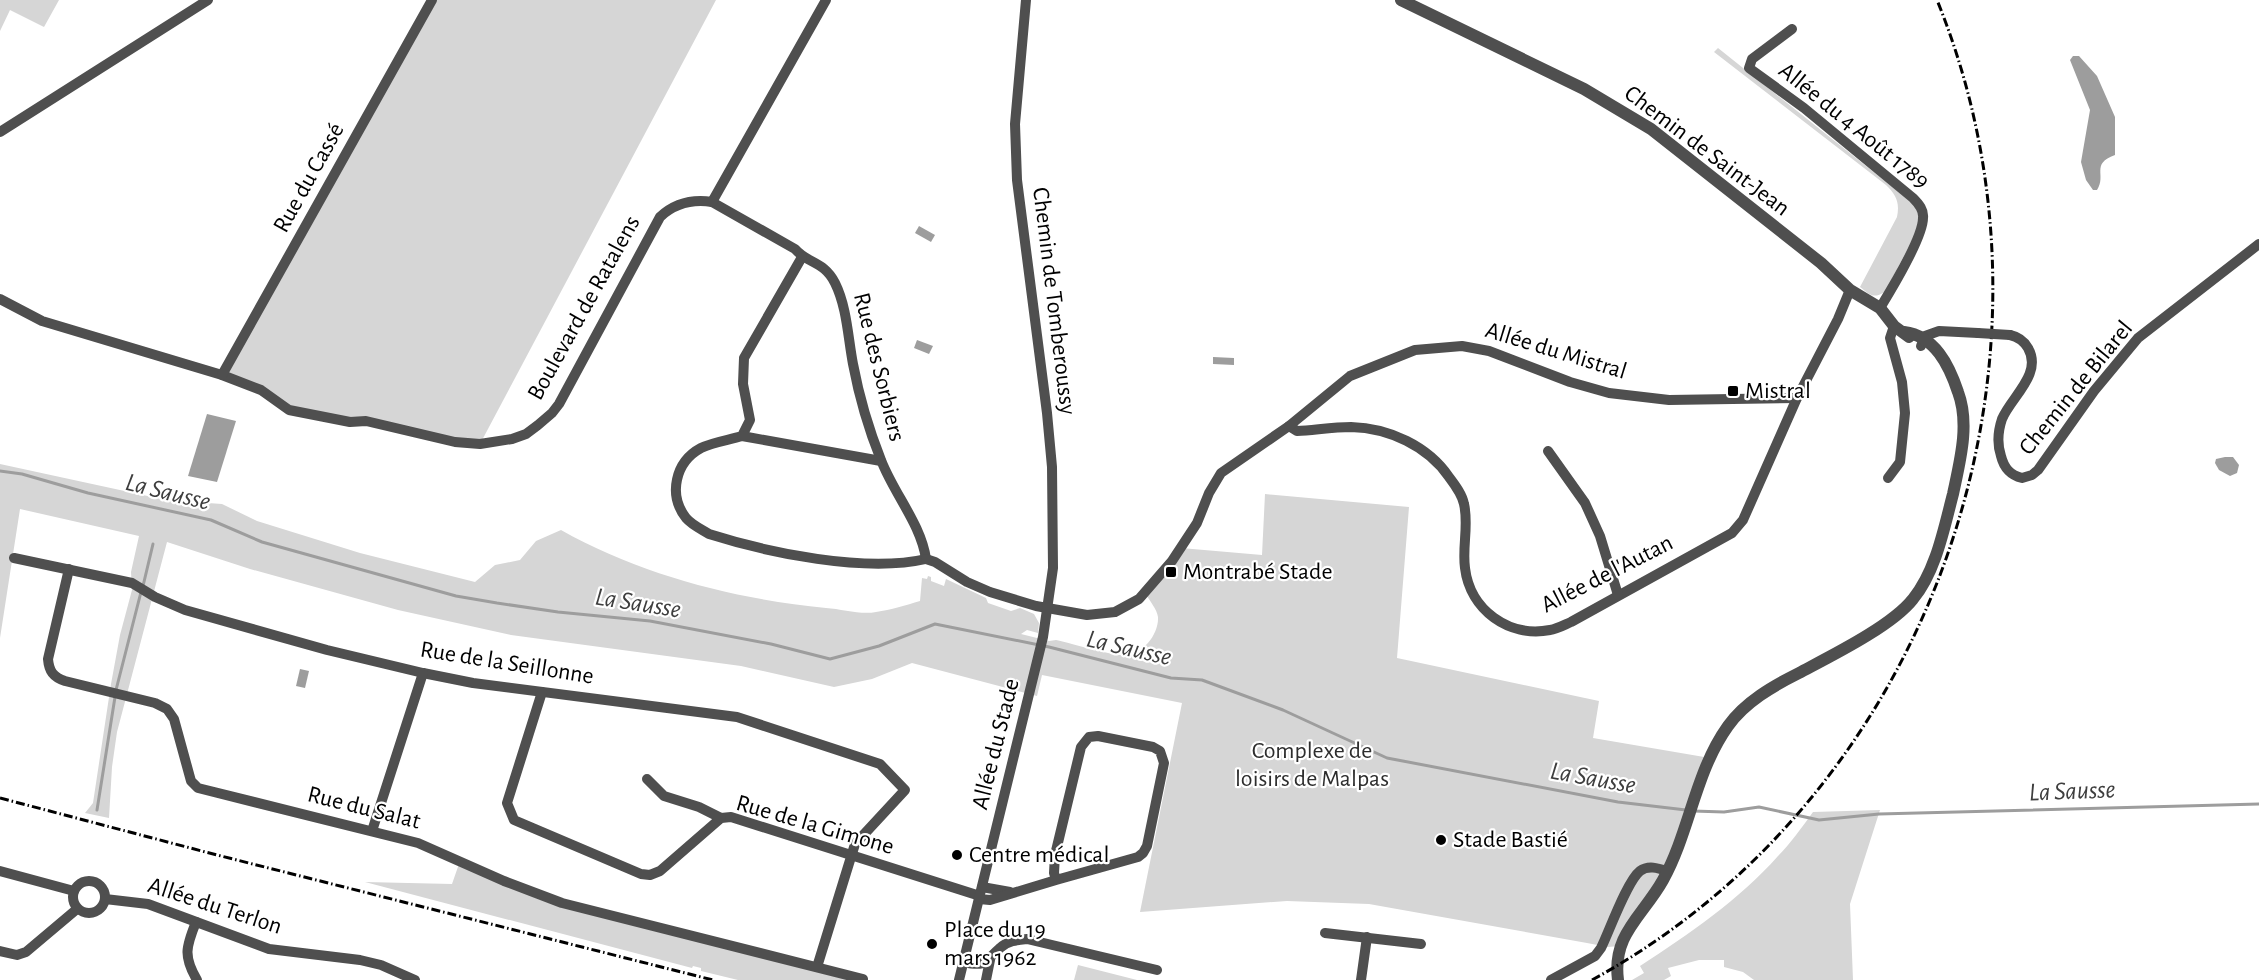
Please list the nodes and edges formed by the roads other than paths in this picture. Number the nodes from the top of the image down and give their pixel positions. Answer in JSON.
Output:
{"nodes":[{"id":1,"x":208,"y":0,"type":"edge"},
{"id":2,"x":432,"y":0,"type":"edge"},
{"id":3,"x":826,"y":0,"type":"edge"},
{"id":4,"x":1026,"y":0,"type":"edge"},
{"id":5,"x":1401,"y":0,"type":"edge"},
{"id":6,"x":1792,"y":29,"type":"dead end"},
{"id":7,"x":0,"y":132,"type":"edge"},
{"id":8,"x":712,"y":202,"type":"junction"},
{"id":9,"x":2259,"y":244,"type":"edge"},
{"id":10,"x":802,"y":257,"type":"junction"},
{"id":11,"x":1850,"y":290,"type":"junction"},
{"id":12,"x":0,"y":299,"type":"edge"},
{"id":13,"x":1880,"y":308,"type":"junction"},
{"id":14,"x":1899,"y":329,"type":"junction"},
{"id":15,"x":1925,"y":344,"type":"junction"},
{"id":16,"x":222,"y":375,"type":"junction"},
{"id":17,"x":1797,"y":398,"type":"junction"},
{"id":18,"x":1289,"y":426,"type":"junction"},
{"id":19,"x":742,"y":436,"type":"junction"},
{"id":20,"x":1548,"y":451,"type":"dead end"},
{"id":21,"x":881,"y":460,"type":"junction"},
{"id":22,"x":1888,"y":478,"type":"dead end"},
{"id":23,"x":14,"y":558,"type":"dead end"},
{"id":24,"x":926,"y":560,"type":"junction"},
{"id":25,"x":69,"y":569,"type":"junction"},
{"id":26,"x":1618,"y":595,"type":"junction"},
{"id":27,"x":1049,"y":607,"type":"junction"},
{"id":28,"x":423,"y":673,"type":"junction"},
{"id":29,"x":542,"y":692,"type":"junction"},
{"id":30,"x":647,"y":779,"type":"dead end"},
{"id":31,"x":721,"y":818,"type":"junction"},
{"id":32,"x":372,"y":831,"type":"junction"},
{"id":33,"x":852,"y":856,"type":"junction"},
{"id":34,"x":0,"y":870,"type":"edge"},
{"id":35,"x":1667,"y":871,"type":"junction"},
{"id":36,"x":1056,"y":880,"type":"junction"},
{"id":37,"x":74,"y":891,"type":"junction"},
{"id":38,"x":980,"y":894,"type":"junction"},
{"id":39,"x":105,"y":899,"type":"junction"},
{"id":40,"x":77,"y":909,"type":"junction"},
{"id":41,"x":196,"y":922,"type":"junction"},
{"id":42,"x":1325,"y":933,"type":"dead end"},
{"id":43,"x":1366,"y":937,"type":"junction"},
{"id":44,"x":1421,"y":944,"type":"dead end"},
{"id":45,"x":0,"y":951,"type":"edge"},
{"id":46,"x":990,"y":960,"type":"junction"},
{"id":47,"x":963,"y":962,"type":"junction"},
{"id":48,"x":817,"y":967,"type":"junction"},
{"id":49,"x":1157,"y":970,"type":"dead end"},
{"id":50,"x":862,"y":979,"type":"edge"},
{"id":51,"x":1618,"y":979,"type":"edge"},
{"id":52,"x":197,"y":980,"type":"edge"},
{"id":53,"x":415,"y":980,"type":"edge"},
{"id":54,"x":959,"y":980,"type":"edge"},
{"id":55,"x":986,"y":980,"type":"edge"},
{"id":56,"x":1361,"y":980,"type":"edge"},
{"id":57,"x":1551,"y":980,"type":"edge"}],
"edges":[{"from":1,"to":7,"type":"street"},
{"from":2,"to":16,"type":"street","name":"Rue du Cassé"},
{"from":3,"to":8,"type":"street"},
{"from":4,"to":27,"type":"street","name":"Chemin de Tomberoussy"},
{"from":5,"to":11,"type":"street","name":"Chemin de Saint-Jean"},
{"from":6,"to":13,"type":"street","name":"Allée du 4 Août 1789"},
{"from":8,"to":10,"type":"street","name":"Rue des Sorbiers"},
{"from":8,"to":16,"type":"street","name":"Boulevard de Ratalens"},
{"from":9,"to":15,"type":"street","name":"Chemin de Bilarel","bridge":true},
{"from":10,"to":19,"type":"street"},
{"from":10,"to":21,"type":"street","name":"Rue des Sorbiers"},
{"from":11,"to":13,"type":"street","name":"Chemin de Saint-Jean"},
{"from":11,"to":17,"type":"street","name":"Allée de l'Autan"},
{"from":12,"to":16,"type":"street","name":"Boulevard de Ratalens"},
{"from":13,"to":14,"type":"street","name":"Chemin de Saint-Jean"},
{"from":14,"to":15,"type":"street"},
{"from":14,"to":22,"type":"street"},
{"from":15,"to":35,"type":"street"},
{"from":17,"to":18,"type":"street","name":"Allée du Mistral"},
{"from":17,"to":26,"type":"street","name":"Allée de l'Autan"},
{"from":18,"to":26,"type":"street","name":"Allée de l'Autan"},
{"from":18,"to":27,"type":"street"},
{"from":19,"to":21,"type":"street"},
{"from":19,"to":24,"type":"street"},
{"from":20,"to":26,"type":"street"},
{"from":21,"to":24,"type":"street","name":"Rue des Sorbiers"},
{"from":23,"to":25,"type":"street","name":"Rue de la Seillonne"},
{"from":24,"to":27,"type":"street"},
{"from":25,"to":28,"type":"street","name":"Rue de la Seillonne"},
{"from":25,"to":32,"type":"street","name":"Rue du Salat"},
{"from":27,"to":38,"type":"street","name":"Allée du Stade"},
{"from":28,"to":29,"type":"street","name":"Rue de la Seillonne"},
{"from":28,"to":32,"type":"street"},
{"from":29,"to":31,"type":"street","name":"Rue de la Gimone"},
{"from":29,"to":33,"type":"street","name":"Rue de la Seillonne"},
{"from":30,"to":31,"type":"street"},
{"from":31,"to":33,"type":"street","name":"Rue de la Gimone"},
{"from":32,"to":48,"type":"street","name":"Rue du Salat"},
{"from":33,"to":38,"type":"street","name":"Rue de la Gimone"},
{"from":33,"to":48,"type":"street"},
{"from":34,"to":37,"type":"street"},
{"from":35,"to":51,"type":"street"},
{"from":35,"to":57,"type":"street"},
{"from":36,"to":36,"type":"street"},
{"from":36,"to":38,"type":"street","name":"Rue de la Gimone"},
{"from":37,"to":39,"type":"street"},
{"from":37,"to":40,"type":"street"},
{"from":38,"to":47,"type":"street","name":"Allée du Stade"},
{"from":39,"to":40,"type":"street"},
{"from":39,"to":41,"type":"street","name":"Allée du Terlon"},
{"from":40,"to":45,"type":"street"},
{"from":41,"to":52,"type":"street"},
{"from":41,"to":53,"type":"street","name":"Allée du Terlon"},
{"from":42,"to":43,"type":"street"},
{"from":43,"to":44,"type":"street"},
{"from":43,"to":56,"type":"street"},
{"from":46,"to":47,"type":"street"},
{"from":46,"to":49,"type":"street"},
{"from":46,"to":55,"type":"street"},
{"from":47,"to":54,"type":"street","name":"Allée du Stade"},
{"from":48,"to":50,"type":"street","name":"Rue du Salat"}]}
